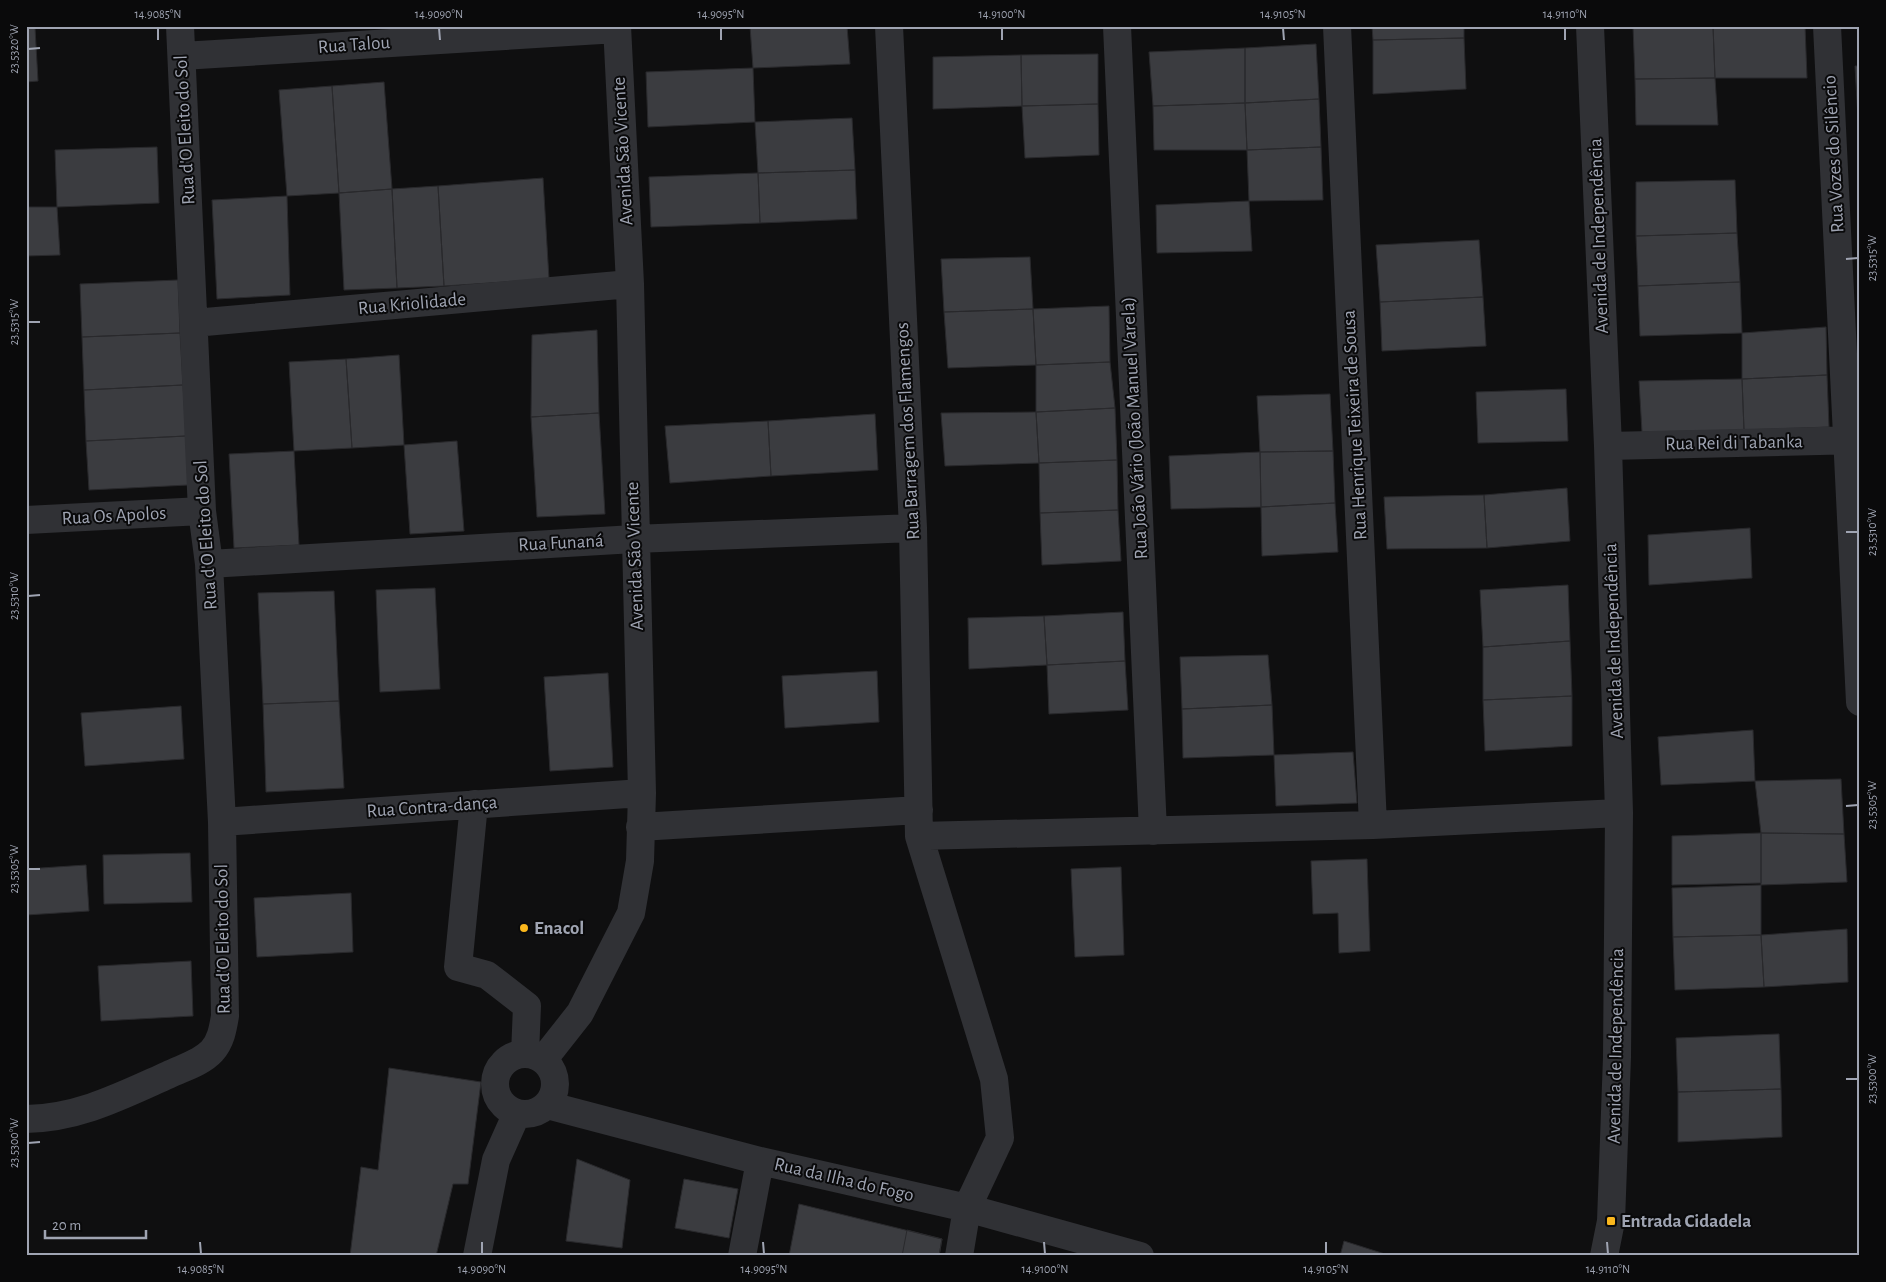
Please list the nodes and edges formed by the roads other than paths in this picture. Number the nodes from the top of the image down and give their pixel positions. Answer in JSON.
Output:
{"nodes":[{"id":1,"x":180,"y":26,"type":"edge"},
{"id":2,"x":889,"y":26,"type":"edge"},
{"id":3,"x":1117,"y":26,"type":"edge"},
{"id":4,"x":1337,"y":26,"type":"edge"},
{"id":5,"x":1590,"y":26,"type":"edge"},
{"id":6,"x":1827,"y":26,"type":"edge"},
{"id":7,"x":617,"y":27,"type":"edge"},
{"id":8,"x":182,"y":56,"type":"junction"},
{"id":9,"x":630,"y":284,"type":"junction"},
{"id":10,"x":194,"y":324,"type":"junction"},
{"id":11,"x":1854,"y":440,"type":"edge"},
{"id":12,"x":1608,"y":446,"type":"junction"},
{"id":13,"x":202,"y":511,"type":"junction"},
{"id":14,"x":26,"y":520,"type":"edge"},
{"id":15,"x":913,"y":528,"type":"junction"},
{"id":16,"x":634,"y":539,"type":"junction"},
{"id":17,"x":209,"y":564,"type":"junction"},
{"id":18,"x":1860,"y":702,"type":"edge"},
{"id":19,"x":642,"y":793,"type":"junction"},
{"id":20,"x":474,"y":804,"type":"junction"},
{"id":21,"x":1619,"y":813,"type":"junction"},
{"id":22,"x":222,"y":822,"type":"junction"},
{"id":23,"x":919,"y":823,"type":"junction"},
{"id":24,"x":1372,"y":824,"type":"junction"},
{"id":25,"x":640,"y":827,"type":"junction"},
{"id":26,"x":1153,"y":831,"type":"junction"},
{"id":27,"x":534,"y":1057,"type":"junction"},
{"id":28,"x":547,"y":1104,"type":"junction"},
{"id":29,"x":517,"y":1113,"type":"junction"},
{"id":30,"x":26,"y":1119,"type":"edge"},
{"id":31,"x":760,"y":1161,"type":"junction"},
{"id":32,"x":967,"y":1208,"type":"junction"},
{"id":33,"x":477,"y":1256,"type":"edge"},
{"id":34,"x":742,"y":1256,"type":"edge"},
{"id":35,"x":958,"y":1256,"type":"edge"},
{"id":36,"x":1140,"y":1256,"type":"edge"},
{"id":37,"x":1604,"y":1256,"type":"edge"}],
"edges":[{"from":1,"to":8,"type":"street","name":"Rua d'O Eleito do Sol"},
{"from":2,"to":15,"type":"street","name":"Rua Barragem dos Flamengos"},
{"from":3,"to":26,"type":"street","name":"Rua João Vário (João Manuel Varela)"},
{"from":4,"to":24,"type":"street","name":"Rua Henrique Teixeira de Sousa"},
{"from":5,"to":12,"type":"street","name":"Avenida de Independência"},
{"from":6,"to":11,"type":"street","name":"Rua Vozes do Silêncio"},
{"from":7,"to":8,"type":"street","name":"Rua Talou"},
{"from":7,"to":9,"type":"street","name":"Avenida São Vicente"},
{"from":8,"to":10,"type":"street","name":"Rua d'O Eleito do Sol"},
{"from":9,"to":10,"type":"street","name":"Rua Kriolidade"},
{"from":9,"to":16,"type":"street","name":"Avenida São Vicente"},
{"from":10,"to":13,"type":"street","name":"Rua d'O Eleito do Sol"},
{"from":11,"to":12,"type":"street","name":"Rua Rei di Tabanka"},
{"from":11,"to":18,"type":"street","name":"Rua Vozes do Silêncio"},
{"from":12,"to":21,"type":"street","name":"Avenida de Independência"},
{"from":13,"to":14,"type":"street","name":"Rua Os Apolos"},
{"from":13,"to":17,"type":"street","name":"Rua d'O Eleito do Sol"},
{"from":15,"to":16,"type":"street","name":"Rua Funaná"},
{"from":15,"to":23,"type":"street","name":"Rua Barragem dos Flamengos"},
{"from":16,"to":17,"type":"street","name":"Rua Funaná"},
{"from":16,"to":19,"type":"street","name":"Avenida São Vicente"},
{"from":17,"to":22,"type":"street","name":"Rua d'O Eleito do Sol"},
{"from":19,"to":20,"type":"street","name":"Rua Contra-dança"},
{"from":19,"to":25,"type":"street","name":"Avenida São Vicente"},
{"from":20,"to":22,"type":"street","name":"Rua Contra-dança"},
{"from":20,"to":27,"type":"street"},
{"from":21,"to":24,"type":"street"},
{"from":21,"to":37,"type":"street","name":"Avenida de Independência"},
{"from":22,"to":30,"type":"street","name":"Rua d'O Eleito do Sol"},
{"from":23,"to":25,"type":"street"},
{"from":23,"to":26,"type":"street"},
{"from":23,"to":32,"type":"street","name":"Rua Barragem dos Flamengos"},
{"from":24,"to":26,"type":"street"},
{"from":25,"to":27,"type":"street","name":"Avenida São Vicente"},
{"from":27,"to":28,"type":"street"},
{"from":27,"to":29,"type":"street"},
{"from":28,"to":29,"type":"street"},
{"from":28,"to":31,"type":"street","name":"Rua da Ilha do Fogo"},
{"from":29,"to":33,"type":"street"},
{"from":31,"to":32,"type":"street","name":"Rua da Ilha do Fogo"},
{"from":31,"to":34,"type":"street"},
{"from":32,"to":35,"type":"street","name":"Rua Barragem dos Flamengos"},
{"from":32,"to":36,"type":"street","name":"Rua da Ilha do Fogo"}]}
